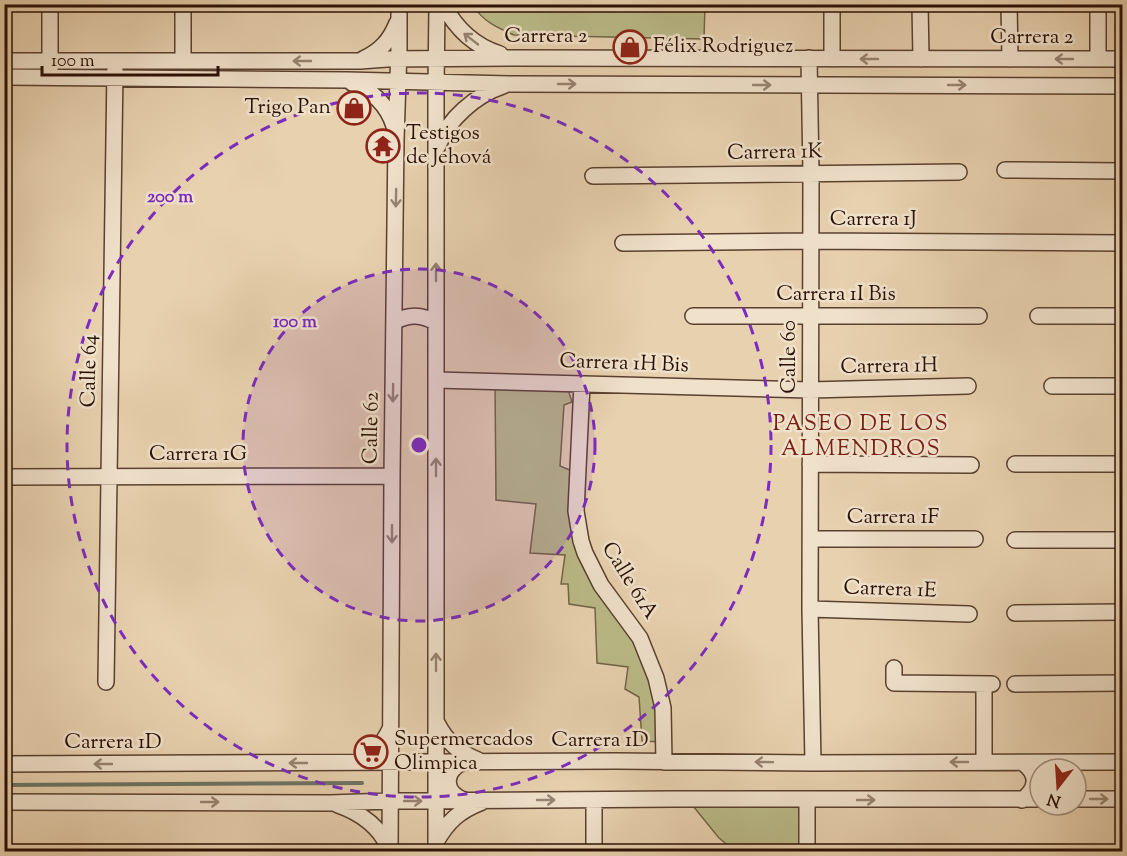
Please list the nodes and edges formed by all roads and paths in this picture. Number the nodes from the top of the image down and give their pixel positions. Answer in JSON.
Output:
{"nodes":[{"id":1,"x":50,"y":4,"type":"edge"},
{"id":2,"x":183,"y":4,"type":"edge"},
{"id":3,"x":437,"y":4,"type":"edge"},
{"id":4,"x":443,"y":4,"type":"edge"},
{"id":5,"x":832,"y":4,"type":"edge"},
{"id":6,"x":920,"y":4,"type":"edge"},
{"id":7,"x":1009,"y":4,"type":"edge"},
{"id":8,"x":1098,"y":4,"type":"edge"},
{"id":9,"x":399,"y":9,"type":"edge"},
{"id":10,"x":436,"y":58,"type":"junction"},
{"id":11,"x":512,"y":58,"type":"junction"},
{"id":12,"x":673,"y":58,"type":"junction"},
{"id":13,"x":809,"y":58,"type":"junction"},
{"id":14,"x":399,"y":59,"type":"junction"},
{"id":15,"x":832,"y":59,"type":"junction"},
{"id":16,"x":921,"y":59,"type":"junction"},
{"id":17,"x":1010,"y":59,"type":"junction"},
{"id":18,"x":1098,"y":59,"type":"junction"},
{"id":19,"x":1122,"y":59,"type":"edge"},
{"id":20,"x":4,"y":61,"type":"edge"},
{"id":21,"x":50,"y":61,"type":"junction"},
{"id":22,"x":115,"y":61,"type":"junction"},
{"id":23,"x":183,"y":61,"type":"junction"},
{"id":24,"x":360,"y":61,"type":"junction"},
{"id":25,"x":4,"y":77,"type":"edge"},
{"id":26,"x":51,"y":77,"type":"junction"},
{"id":27,"x":115,"y":78,"type":"junction"},
{"id":28,"x":347,"y":80,"type":"junction"},
{"id":29,"x":398,"y":81,"type":"junction"},
{"id":30,"x":436,"y":82,"type":"junction"},
{"id":31,"x":508,"y":84,"type":"junction"},
{"id":32,"x":674,"y":84,"type":"junction"},
{"id":33,"x":809,"y":85,"type":"junction"},
{"id":34,"x":1122,"y":86,"type":"edge"},
{"id":35,"x":396,"y":140,"type":"junction"},
{"id":36,"x":436,"y":151,"type":"junction"},
{"id":37,"x":1005,"y":170,"type":"dead end"},
{"id":38,"x":1122,"y":171,"type":"edge"},
{"id":39,"x":959,"y":172,"type":"dead end"},
{"id":40,"x":811,"y":174,"type":"junction"},
{"id":41,"x":592,"y":176,"type":"dead end"},
{"id":42,"x":810,"y":241,"type":"junction"},
{"id":43,"x":623,"y":243,"type":"dead end"},
{"id":44,"x":1122,"y":243,"type":"edge"},
{"id":45,"x":693,"y":316,"type":"dead end"},
{"id":46,"x":979,"y":316,"type":"dead end"},
{"id":47,"x":1038,"y":316,"type":"dead end"},
{"id":48,"x":1122,"y":316,"type":"edge"},
{"id":49,"x":811,"y":317,"type":"junction"},
{"id":50,"x":394,"y":322,"type":"junction"},
{"id":51,"x":436,"y":323,"type":"junction"},
{"id":52,"x":436,"y":380,"type":"junction"},
{"id":53,"x":582,"y":384,"type":"junction"},
{"id":54,"x":968,"y":386,"type":"dead end"},
{"id":55,"x":1052,"y":386,"type":"dead end"},
{"id":56,"x":1122,"y":386,"type":"edge"},
{"id":57,"x":810,"y":390,"type":"junction"},
{"id":58,"x":810,"y":464,"type":"junction"},
{"id":59,"x":1015,"y":464,"type":"dead end"},
{"id":60,"x":1122,"y":464,"type":"edge"},
{"id":61,"x":971,"y":465,"type":"dead end"},
{"id":62,"x":392,"y":476,"type":"junction"},
{"id":63,"x":4,"y":477,"type":"edge"},
{"id":64,"x":109,"y":477,"type":"junction"},
{"id":65,"x":811,"y":539,"type":"junction"},
{"id":66,"x":975,"y":539,"type":"dead end"},
{"id":67,"x":1015,"y":540,"type":"dead end"},
{"id":68,"x":1122,"y":540,"type":"edge"},
{"id":69,"x":810,"y":609,"type":"junction"},
{"id":70,"x":1122,"y":612,"type":"edge"},
{"id":71,"x":1015,"y":613,"type":"dead end"},
{"id":72,"x":969,"y":614,"type":"dead end"},
{"id":73,"x":894,"y":675,"type":"dead end"},
{"id":74,"x":106,"y":682,"type":"dead end"},
{"id":75,"x":1122,"y":683,"type":"edge"},
{"id":76,"x":1015,"y":684,"type":"dead end"},
{"id":77,"x":436,"y":720,"type":"junction"},
{"id":78,"x":390,"y":729,"type":"junction"},
{"id":79,"x":390,"y":762,"type":"junction"},
{"id":80,"x":436,"y":762,"type":"junction"},
{"id":81,"x":464,"y":762,"type":"junction"},
{"id":82,"x":483,"y":762,"type":"junction"},
{"id":83,"x":664,"y":762,"type":"junction"},
{"id":84,"x":984,"y":762,"type":"junction"},
{"id":85,"x":1122,"y":762,"type":"edge"},
{"id":86,"x":357,"y":763,"type":"junction"},
{"id":87,"x":813,"y":763,"type":"junction"},
{"id":88,"x":1023,"y":763,"type":"junction"},
{"id":89,"x":1028,"y":763,"type":"edge"},
{"id":90,"x":4,"y":764,"type":"edge"},
{"id":91,"x":1088,"y":764,"type":"edge"},
{"id":92,"x":1088,"y":799,"type":"edge"},
{"id":93,"x":1122,"y":799,"type":"edge"},
{"id":94,"x":464,"y":800,"type":"junction"},
{"id":95,"x":487,"y":800,"type":"junction"},
{"id":96,"x":594,"y":800,"type":"junction"},
{"id":97,"x":807,"y":800,"type":"junction"},
{"id":98,"x":1022,"y":800,"type":"junction"},
{"id":99,"x":1028,"y":800,"type":"edge"},
{"id":100,"x":390,"y":801,"type":"junction"},
{"id":101,"x":436,"y":801,"type":"junction"},
{"id":102,"x":4,"y":802,"type":"edge"},
{"id":103,"x":330,"y":803,"type":"junction"},
{"id":104,"x":436,"y":847,"type":"edge"},
{"id":105,"x":390,"y":852,"type":"edge"},
{"id":106,"x":594,"y":852,"type":"edge"},
{"id":107,"x":807,"y":852,"type":"edge"}],
"edges":[{"from":1,"to":21,"type":"street"},
{"from":2,"to":23,"type":"street"},
{"from":3,"to":10,"type":"street"},
{"from":11,"to":4,"type":"street","one_way":true},
{"from":5,"to":15,"type":"street"},
{"from":6,"to":16,"type":"street"},
{"from":7,"to":17,"type":"street"},
{"from":8,"to":18,"type":"street"},
{"from":9,"to":14,"type":"street","name":"Calle 62"},
{"from":9,"to":24,"type":"street"},
{"from":10,"to":11,"type":"street","name":"Carrera 2"},
{"from":10,"to":14,"type":"street","name":"Carrera 2"},
{"from":10,"to":30,"type":"street"},
{"from":11,"to":12,"type":"street","name":"Carrera 2"},
{"from":12,"to":13,"type":"street","name":"Carrera 2"},
{"from":12,"to":32,"type":"street"},
{"from":13,"to":15,"type":"street","name":"Carrera 2"},
{"from":13,"to":33,"type":"street","name":"Calle 60"},
{"from":14,"to":24,"type":"street","name":"Carrera 2"},
{"from":14,"to":29,"type":"street","name":"Calle 62"},
{"from":16,"to":15,"type":"street","name":"Carrera 2","one_way":true},
{"from":16,"to":17,"type":"street","name":"Carrera 2"},
{"from":18,"to":17,"type":"street","name":"Carrera 2","one_way":true},
{"from":18,"to":19,"type":"street","name":"Carrera 2"},
{"from":20,"to":21,"type":"street","name":"Carrera 2"},
{"from":21,"to":22,"type":"street","name":"Carrera 2"},
{"from":21,"to":26,"type":"street"},
{"from":22,"to":23,"type":"street","name":"Carrera 2"},
{"from":22,"to":27,"type":"street","name":"Calle 64"},
{"from":24,"to":23,"type":"street","name":"Carrera 2","one_way":true},
{"from":25,"to":26,"type":"street"},
{"from":26,"to":27,"type":"street"},
{"from":27,"to":28,"type":"street"},
{"from":27,"to":64,"type":"street","name":"Calle 64"},
{"from":28,"to":29,"type":"street"},
{"from":28,"to":35,"type":"street"},
{"from":29,"to":30,"type":"street"},
{"from":29,"to":35,"type":"street","name":"Calle 62"},
{"from":30,"to":31,"type":"street"},
{"from":30,"to":36,"type":"street"},
{"from":31,"to":32,"type":"street","one_way":true},
{"from":31,"to":36,"type":"street"},
{"from":32,"to":33,"type":"street","one_way":true},
{"from":33,"to":34,"type":"street","one_way":true},
{"from":33,"to":40,"type":"street","name":"Calle 60"},
{"from":35,"to":50,"type":"street","name":"Calle 62","one_way":true},
{"from":51,"to":36,"type":"street","one_way":true},
{"from":37,"to":38,"type":"street"},
{"from":39,"to":40,"type":"street","name":"Carrera 1K"},
{"from":40,"to":41,"type":"street","name":"Carrera 1K"},
{"from":40,"to":42,"type":"street","name":"Calle 60"},
{"from":42,"to":43,"type":"street","name":"Carrera 1J"},
{"from":42,"to":44,"type":"street","name":"Carrera 1J"},
{"from":42,"to":49,"type":"street","name":"Calle 60"},
{"from":45,"to":49,"type":"street","name":"Carrera 1I Bis"},
{"from":46,"to":49,"type":"street","name":"Carrera 1I Bis"},
{"from":47,"to":48,"type":"street"},
{"from":49,"to":57,"type":"street","name":"Calle 60"},
{"from":50,"to":51,"type":"street"},
{"from":50,"to":62,"type":"street","name":"Calle 62","one_way":true},
{"from":51,"to":52,"type":"street"},
{"from":52,"to":53,"type":"street","name":"Carrera 1H Bis"},
{"from":77,"to":52,"type":"street","one_way":true},
{"from":53,"to":57,"type":"street","name":"Carrera 1H Bis"},
{"from":53,"to":83,"type":"street","name":"Calle 61A"},
{"from":54,"to":57,"type":"street","name":"Carrera 1H"},
{"from":55,"to":56,"type":"street"},
{"from":57,"to":58,"type":"street","name":"Calle 60"},
{"from":58,"to":61,"type":"street"},
{"from":58,"to":65,"type":"street","name":"Calle 60"},
{"from":59,"to":60,"type":"street"},
{"from":62,"to":64,"type":"street","name":"Carrera 1G"},
{"from":62,"to":78,"type":"street","name":"Calle 62","one_way":true},
{"from":63,"to":64,"type":"street","name":"Carrera 1G"},
{"from":64,"to":74,"type":"street","name":"Calle 64"},
{"from":65,"to":66,"type":"street","name":"Carrera 1F"},
{"from":65,"to":69,"type":"street","name":"Calle 60"},
{"from":67,"to":68,"type":"street"},
{"from":69,"to":72,"type":"street","name":"Carrera 1E"},
{"from":69,"to":87,"type":"street","name":"Calle 60"},
{"from":70,"to":71,"type":"street"},
{"from":73,"to":84,"type":"street"},
{"from":75,"to":76,"type":"street"},
{"from":77,"to":80,"type":"street"},
{"from":77,"to":82,"type":"street"},
{"from":78,"to":79,"type":"street","name":"Calle 62"},
{"from":78,"to":86,"type":"street"},
{"from":79,"to":80,"type":"street","name":"Carrera 1D"},
{"from":79,"to":86,"type":"street","name":"Carrera 1D"},
{"from":79,"to":100,"type":"street","name":"Calle 62"},
{"from":80,"to":81,"type":"street","name":"Carrera 1D"},
{"from":80,"to":101,"type":"street"},
{"from":81,"to":82,"type":"street","name":"Carrera 1D"},
{"from":81,"to":94,"type":"street"},
{"from":82,"to":83,"type":"street","name":"Carrera 1D"},
{"from":87,"to":83,"type":"street","name":"Carrera 1D","one_way":true},
{"from":84,"to":87,"type":"street","name":"Carrera 1D","one_way":true},
{"from":84,"to":88,"type":"street","name":"Carrera 1D"},
{"from":85,"to":91,"type":"street","name":"Carrera 1D"},
{"from":86,"to":90,"type":"street","name":"Carrera 1D","one_way":true},
{"from":88,"to":89,"type":"street","name":"Carrera 1D"},
{"from":88,"to":98,"type":"street"},
{"from":92,"to":93,"type":"street","one_way":true},
{"from":94,"to":95,"type":"street"},
{"from":94,"to":101,"type":"street"},
{"from":95,"to":96,"type":"street","one_way":true},
{"from":95,"to":104,"type":"street"},
{"from":96,"to":97,"type":"street"},
{"from":96,"to":106,"type":"street"},
{"from":97,"to":98,"type":"street","one_way":true},
{"from":97,"to":107,"type":"street"},
{"from":98,"to":99,"type":"street"},
{"from":100,"to":101,"type":"street","one_way":true},
{"from":100,"to":103,"type":"street"},
{"from":100,"to":105,"type":"street","name":"Calle 62"},
{"from":101,"to":104,"type":"street"},
{"from":102,"to":103,"type":"street","one_way":true},
{"from":103,"to":105,"type":"street"}]}
